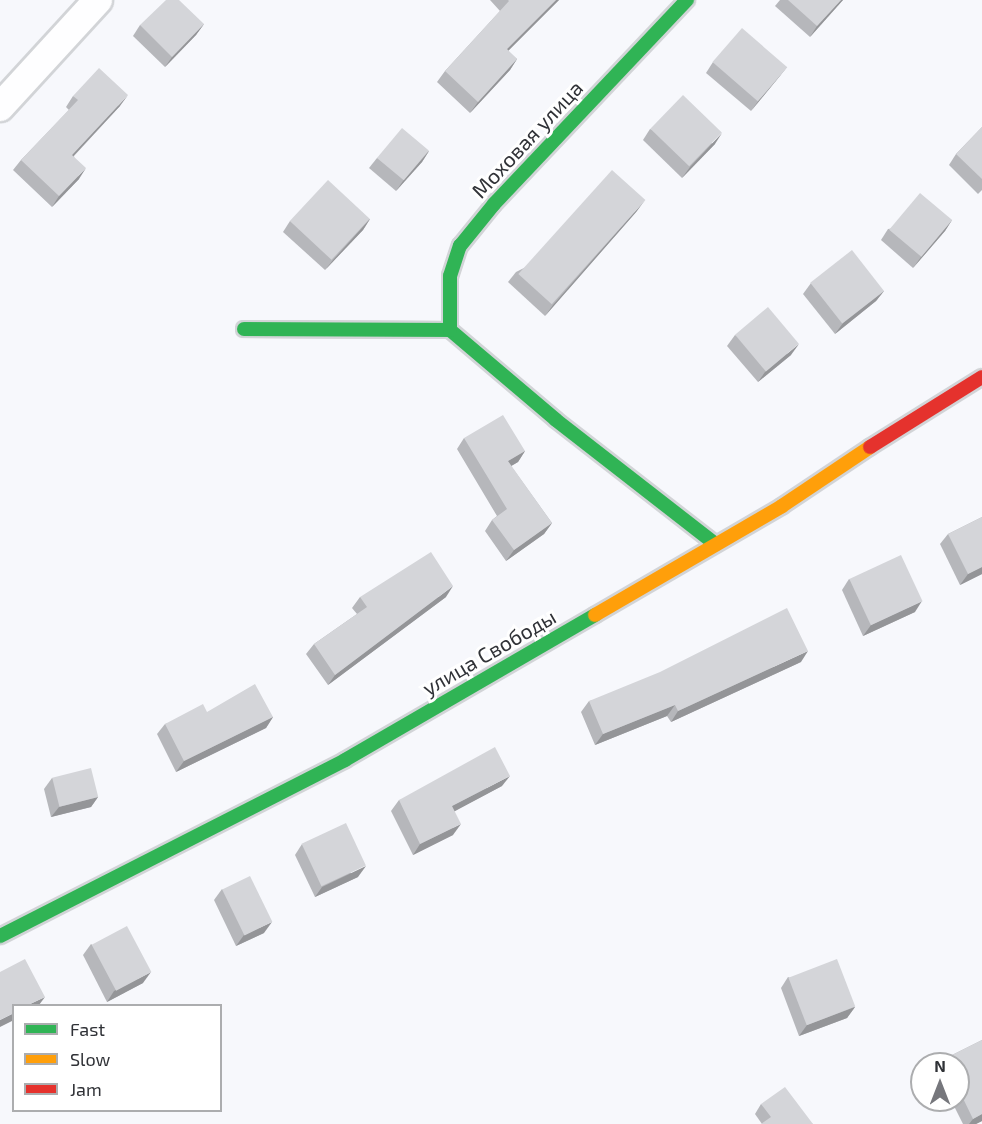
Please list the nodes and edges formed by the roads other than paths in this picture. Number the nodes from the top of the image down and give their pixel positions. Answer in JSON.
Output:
{"nodes":[{"id":1,"x":98,"y":0,"type":"edge"},
{"id":2,"x":687,"y":0,"type":"edge"},
{"id":3,"x":0,"y":107,"type":"edge"},
{"id":4,"x":244,"y":329,"type":"dead end"},
{"id":5,"x":450,"y":330,"type":"junction"},
{"id":6,"x":982,"y":377,"type":"edge"},
{"id":7,"x":715,"y":544,"type":"junction"},
{"id":8,"x":0,"y":936,"type":"edge"}],
"edges":[{"from":1,"to":3,"type":"street"},
{"from":2,"to":5,"type":"street","name":"Моховая улица"},
{"from":4,"to":5,"type":"street"},
{"from":5,"to":7,"type":"street"},
{"from":6,"to":7,"type":"street","name":"улица Свободы"},
{"from":7,"to":8,"type":"street","name":"улица Свободы"}]}
